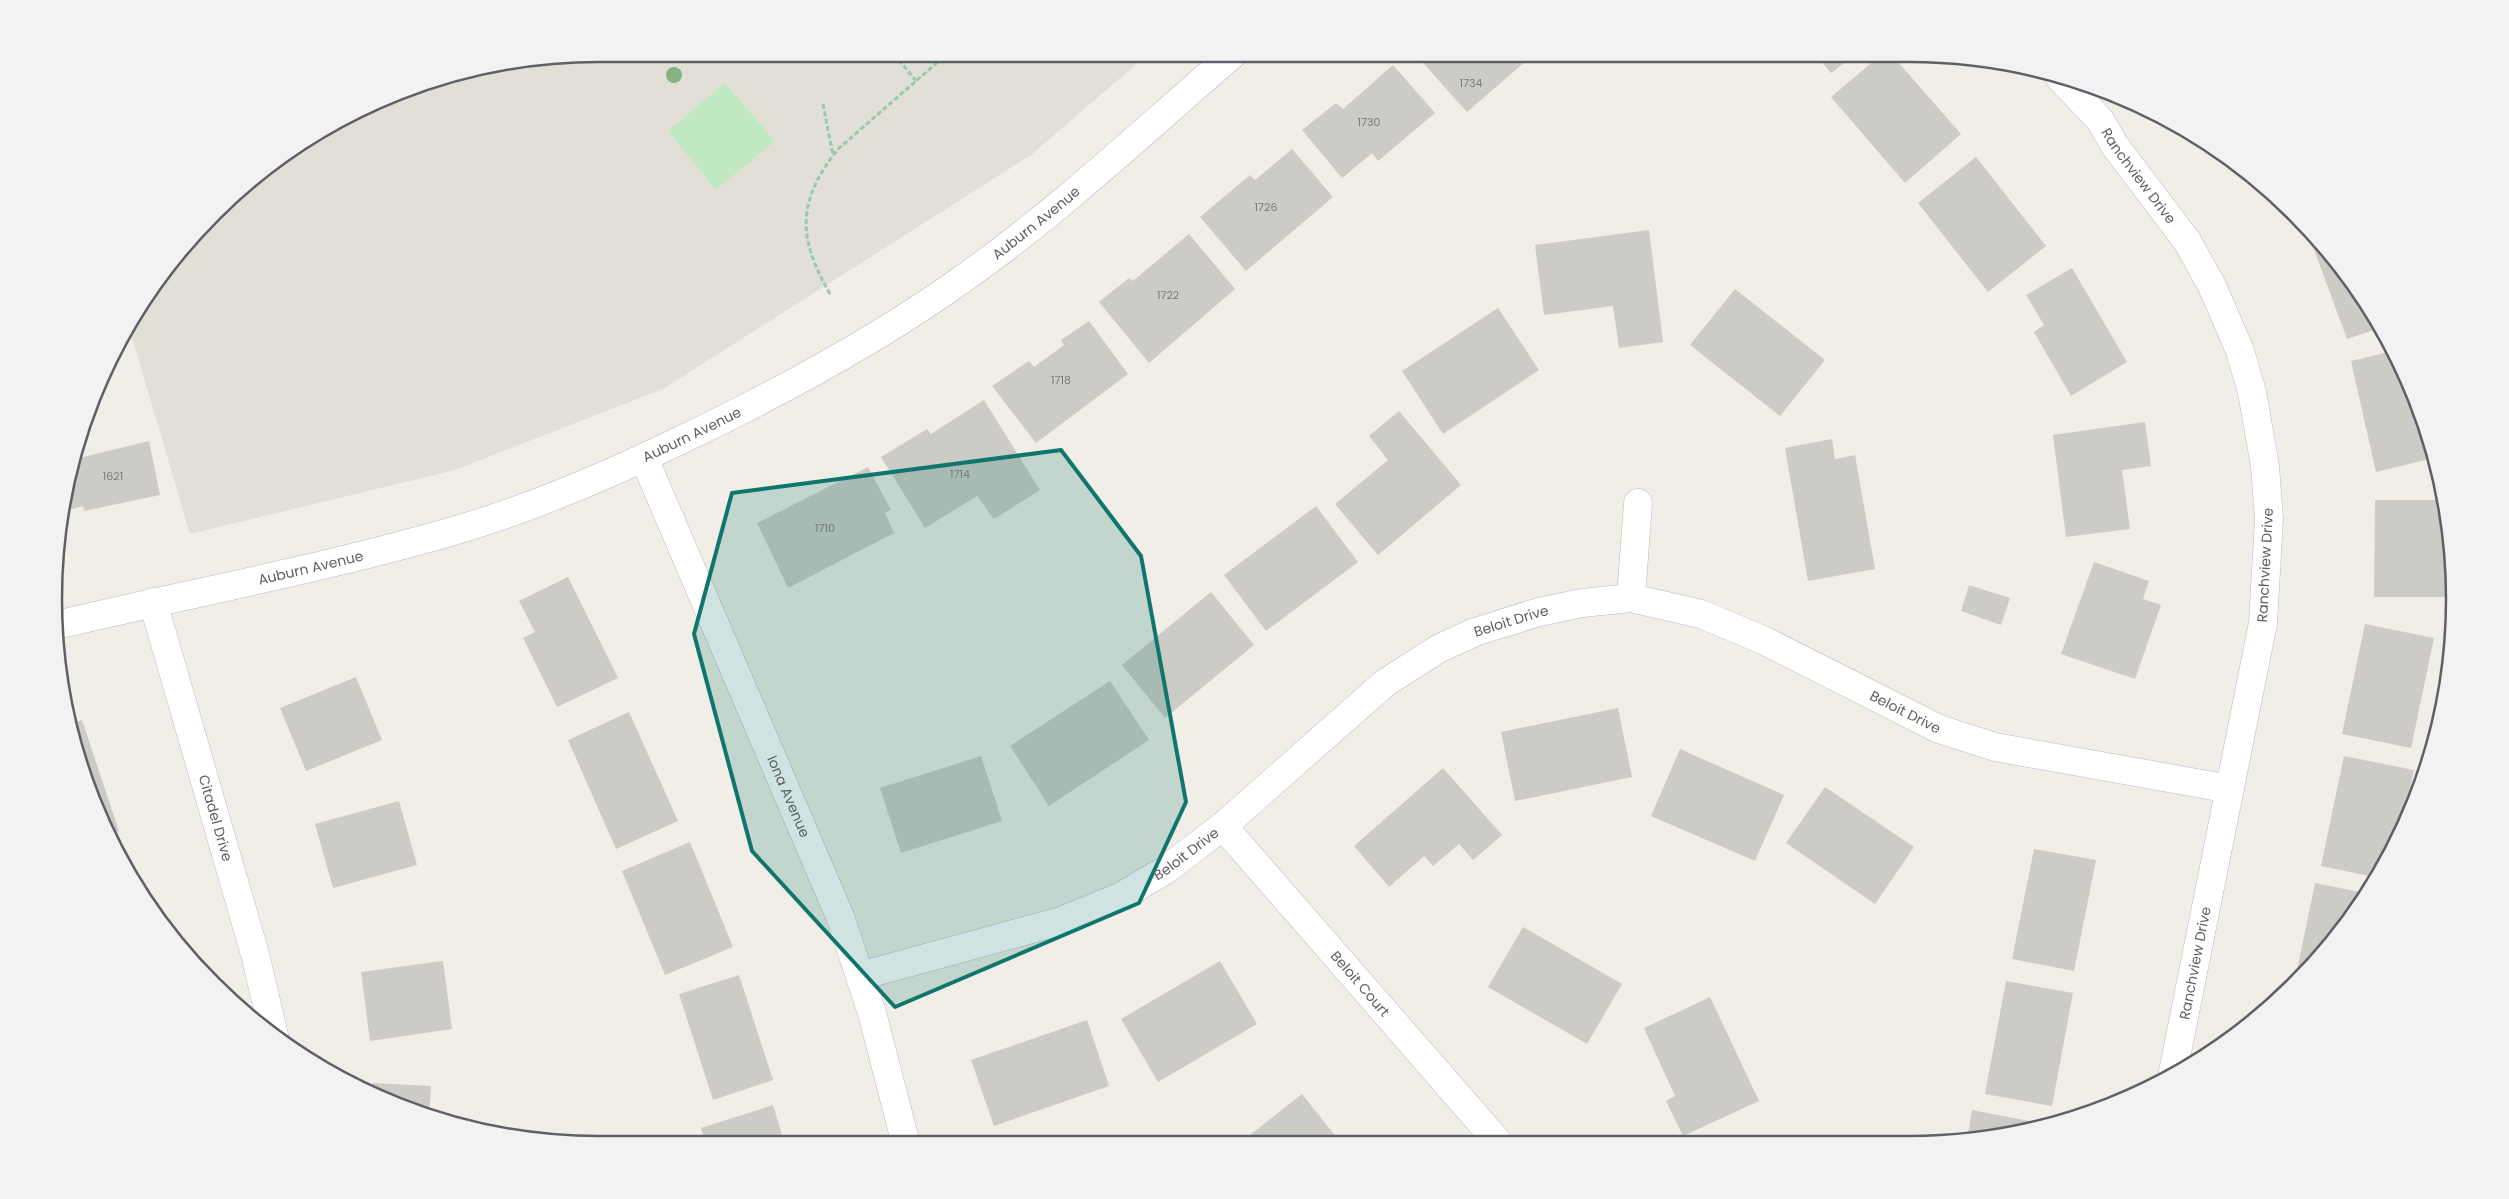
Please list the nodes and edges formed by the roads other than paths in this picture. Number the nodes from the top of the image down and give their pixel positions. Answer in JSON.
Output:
{"nodes":[{"id":1,"x":1225,"y":62,"type":"edge"},
{"id":2,"x":2074,"y":89,"type":"edge"},
{"id":3,"x":644,"y":458,"type":"junction"},
{"id":4,"x":1638,"y":503,"type":"dead end"},
{"id":5,"x":1631,"y":598,"type":"junction"},
{"id":6,"x":153,"y":602,"type":"junction"},
{"id":7,"x":63,"y":623,"type":"edge"},
{"id":8,"x":2230,"y":789,"type":"junction"},
{"id":9,"x":1223,"y":826,"type":"junction"},
{"id":10,"x":860,"y":976,"type":"junction"},
{"id":11,"x":272,"y":1025,"type":"edge"},
{"id":12,"x":2174,"y":1067,"type":"edge"},
{"id":13,"x":904,"y":1136,"type":"edge"},
{"id":14,"x":1493,"y":1136,"type":"edge"}],
"edges":[{"from":1,"to":3,"type":"street","name":"Auburn Avenue"},
{"from":2,"to":8,"type":"street","name":"Ranchview Drive"},
{"from":3,"to":6,"type":"street","name":"Auburn Avenue"},
{"from":3,"to":10,"type":"street","name":"Iona Avenue"},
{"from":4,"to":5,"type":"street"},
{"from":5,"to":8,"type":"street","name":"Beloit Drive"},
{"from":5,"to":9,"type":"street","name":"Beloit Drive"},
{"from":6,"to":7,"type":"street","name":"Auburn Avenue"},
{"from":6,"to":11,"type":"street","name":"Citadel Drive"},
{"from":8,"to":12,"type":"street","name":"Ranchview Drive"},
{"from":9,"to":10,"type":"street","name":"Beloit Drive"},
{"from":9,"to":14,"type":"street","name":"Beloit Court"},
{"from":10,"to":13,"type":"street","name":"Iona Avenue"}]}
